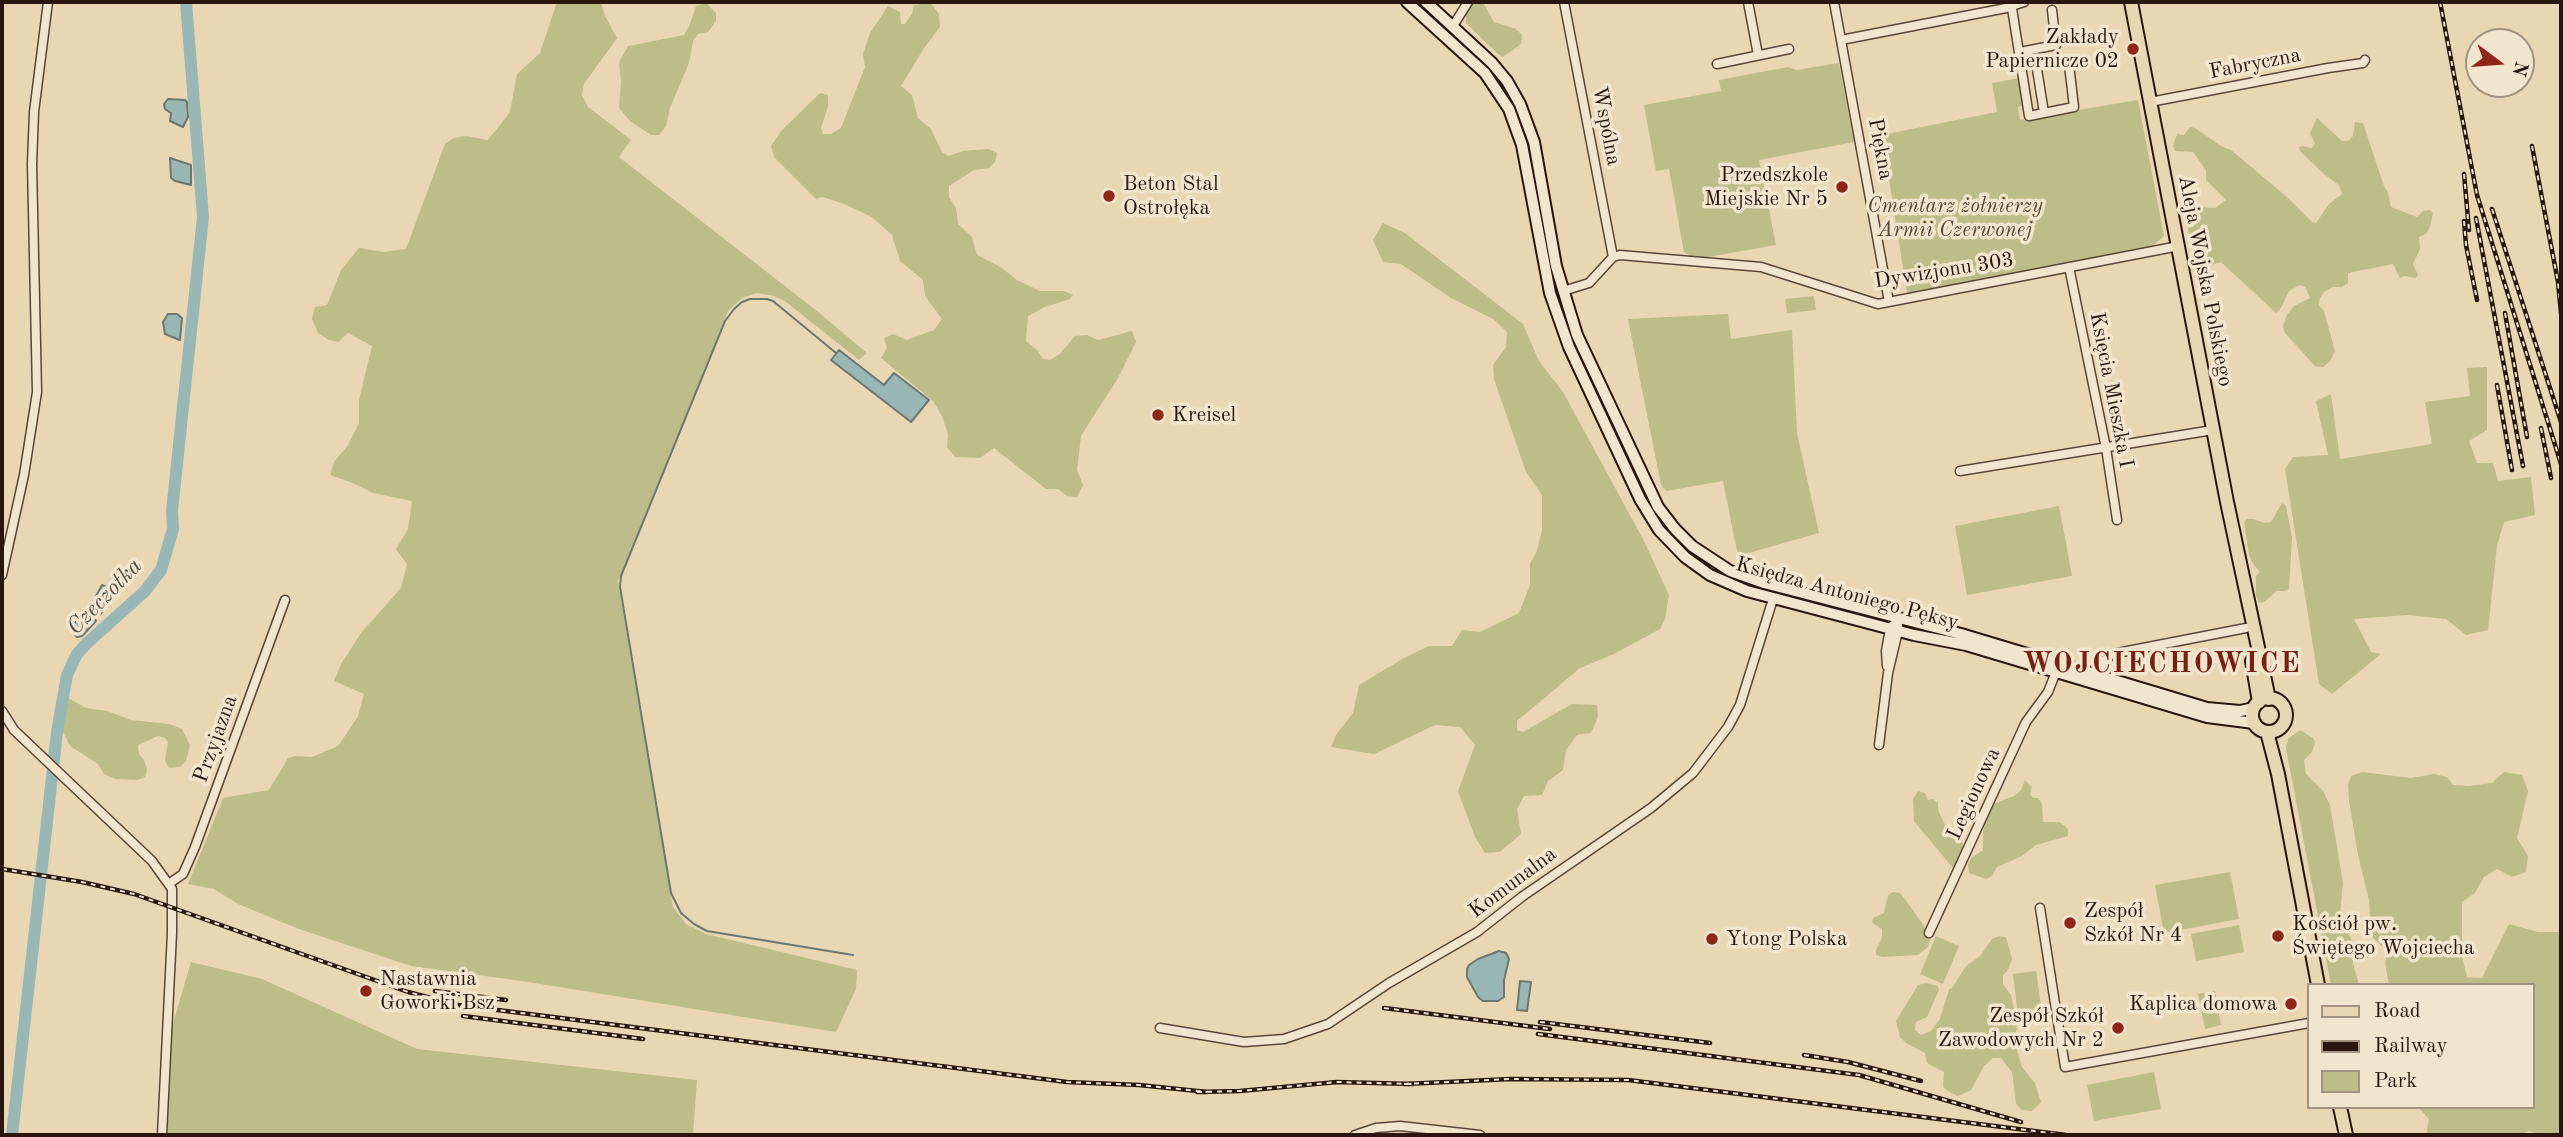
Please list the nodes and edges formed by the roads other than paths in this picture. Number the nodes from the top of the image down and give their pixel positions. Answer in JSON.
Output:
{"nodes":[{"id":1,"x":48,"y":2,"type":"edge"},
{"id":2,"x":1407,"y":2,"type":"edge"},
{"id":3,"x":1426,"y":2,"type":"edge"},
{"id":4,"x":1468,"y":2,"type":"edge"},
{"id":5,"x":1564,"y":2,"type":"edge"},
{"id":6,"x":1748,"y":2,"type":"edge"},
{"id":7,"x":1834,"y":2,"type":"edge"},
{"id":8,"x":2024,"y":2,"type":"edge"},
{"id":9,"x":2131,"y":2,"type":"edge"},
{"id":10,"x":2012,"y":3,"type":"edge"},
{"id":11,"x":2052,"y":10,"type":"dead end"},
{"id":12,"x":1453,"y":26,"type":"junction"},
{"id":13,"x":1841,"y":40,"type":"junction"},
{"id":14,"x":1789,"y":49,"type":"dead end"},
{"id":15,"x":2020,"y":52,"type":"junction"},
{"id":16,"x":1758,"y":55,"type":"junction"},
{"id":17,"x":2365,"y":60,"type":"dead end"},
{"id":18,"x":1717,"y":64,"type":"dead end"},
{"id":19,"x":2069,"y":65,"type":"dead end"},
{"id":20,"x":2037,"y":69,"type":"dead end"},
{"id":21,"x":2150,"y":102,"type":"junction"},
{"id":22,"x":2044,"y":113,"type":"junction"},
{"id":23,"x":2179,"y":246,"type":"junction"},
{"id":24,"x":1613,"y":257,"type":"junction"},
{"id":25,"x":2069,"y":267,"type":"junction"},
{"id":26,"x":1563,"y":291,"type":"junction"},
{"id":27,"x":1889,"y":302,"type":"junction"},
{"id":28,"x":2213,"y":430,"type":"junction"},
{"id":29,"x":2106,"y":448,"type":"junction"},
{"id":30,"x":1960,"y":471,"type":"dead end"},
{"id":31,"x":2117,"y":520,"type":"dead end"},
{"id":32,"x":2240,"y":568,"type":"junction"},
{"id":33,"x":2,"y":575,"type":"edge"},
{"id":34,"x":1773,"y":599,"type":"junction"},
{"id":35,"x":285,"y":600,"type":"dead end"},
{"id":36,"x":1898,"y":618,"type":"junction"},
{"id":37,"x":2246,"y":628,"type":"junction"},
{"id":38,"x":1894,"y":630,"type":"junction"},
{"id":39,"x":2056,"y":672,"type":"junction"},
{"id":40,"x":2098,"y":676,"type":"junction"},
{"id":41,"x":2260,"y":703,"type":"junction"},
{"id":42,"x":2,"y":711,"type":"edge"},
{"id":43,"x":4,"y":722,"type":"edge"},
{"id":44,"x":2254,"y":723,"type":"junction"},
{"id":45,"x":2271,"y":731,"type":"junction"},
{"id":46,"x":1879,"y":745,"type":"dead end"},
{"id":47,"x":170,"y":883,"type":"junction"},
{"id":48,"x":2040,"y":908,"type":"dead end"},
{"id":49,"x":1929,"y":933,"type":"dead end"},
{"id":50,"x":2318,"y":983,"type":"edge"},
{"id":51,"x":2308,"y":1023,"type":"edge"},
{"id":52,"x":1160,"y":1028,"type":"dead end"},
{"id":53,"x":2340,"y":1109,"type":"edge"},
{"id":54,"x":162,"y":1135,"type":"edge"},
{"id":55,"x":1354,"y":1135,"type":"edge"},
{"id":56,"x":1480,"y":1135,"type":"edge"},
{"id":57,"x":2346,"y":1135,"type":"edge"}],
"edges":[{"from":1,"to":33,"type":"street"},
{"from":2,"to":34,"type":"main road","name":"Księdza Antoniego Pęksy"},
{"from":3,"to":12,"type":"main road","name":"Księdza Antoniego Pęksy"},
{"from":4,"to":12,"type":"street"},
{"from":5,"to":24,"type":"street","name":"Wspólna"},
{"from":6,"to":16,"type":"street"},
{"from":7,"to":13,"type":"street","name":"Piękna"},
{"from":8,"to":10,"type":"street"},
{"from":9,"to":21,"type":"main road","name":"Aleja Wojska Polskiego"},
{"from":10,"to":13,"type":"street"},
{"from":10,"to":15,"type":"street"},
{"from":11,"to":15,"type":"street"},
{"from":12,"to":26,"type":"main road","name":"Księdza Antoniego Pęksy"},
{"from":13,"to":27,"type":"street","name":"Piękna"},
{"from":14,"to":16,"type":"street"},
{"from":15,"to":22,"type":"street"},
{"from":16,"to":18,"type":"street"},
{"from":17,"to":21,"type":"street","name":"Fabryczna"},
{"from":19,"to":22,"type":"street"},
{"from":20,"to":22,"type":"street"},
{"from":21,"to":23,"type":"main road","name":"Aleja Wojska Polskiego"},
{"from":23,"to":25,"type":"street","name":"Dywizjonu 303"},
{"from":23,"to":28,"type":"main road","name":"Aleja Wojska Polskiego"},
{"from":24,"to":26,"type":"street"},
{"from":24,"to":27,"type":"street","name":"Dywizjonu 303"},
{"from":25,"to":27,"type":"street","name":"Dywizjonu 303"},
{"from":25,"to":29,"type":"street","name":"Księcia Mieszka I"},
{"from":26,"to":36,"type":"main road","name":"Księdza Antoniego Pęksy"},
{"from":28,"to":29,"type":"street"},
{"from":28,"to":32,"type":"main road","name":"Aleja Wojska Polskiego"},
{"from":29,"to":30,"type":"street"},
{"from":29,"to":31,"type":"street","name":"Księcia Mieszka I"},
{"from":32,"to":37,"type":"main road","name":"Aleja Wojska Polskiego"},
{"from":32,"to":41,"type":"main road","name":"Aleja Wojska Polskiego"},
{"from":34,"to":38,"type":"main road","name":"Księdza Antoniego Pęksy"},
{"from":34,"to":52,"type":"street","name":"Komunalna"},
{"from":35,"to":47,"type":"street","name":"Przyjazna"},
{"from":36,"to":38,"type":"street"},
{"from":36,"to":40,"type":"main road","name":"Księdza Antoniego Pęksy"},
{"from":37,"to":40,"type":"street"},
{"from":37,"to":41,"type":"main road","name":"Aleja Wojska Polskiego"},
{"from":38,"to":39,"type":"main road","name":"Księdza Antoniego Pęksy"},
{"from":38,"to":46,"type":"street"},
{"from":39,"to":44,"type":"main road","name":"Księdza Antoniego Pęksy"},
{"from":39,"to":49,"type":"street","name":"Legionowa"},
{"from":40,"to":41,"type":"main road","name":"Księdza Antoniego Pęksy"},
{"from":41,"to":44,"type":"main road"},
{"from":41,"to":45,"type":"main road"},
{"from":42,"to":43,"type":"street"},
{"from":43,"to":47,"type":"street"},
{"from":44,"to":45,"type":"main road"},
{"from":45,"to":50,"type":"main road"},
{"from":47,"to":54,"type":"street"},
{"from":48,"to":51,"type":"street"},
{"from":53,"to":57,"type":"main road"},
{"from":55,"to":56,"type":"street"}]}
